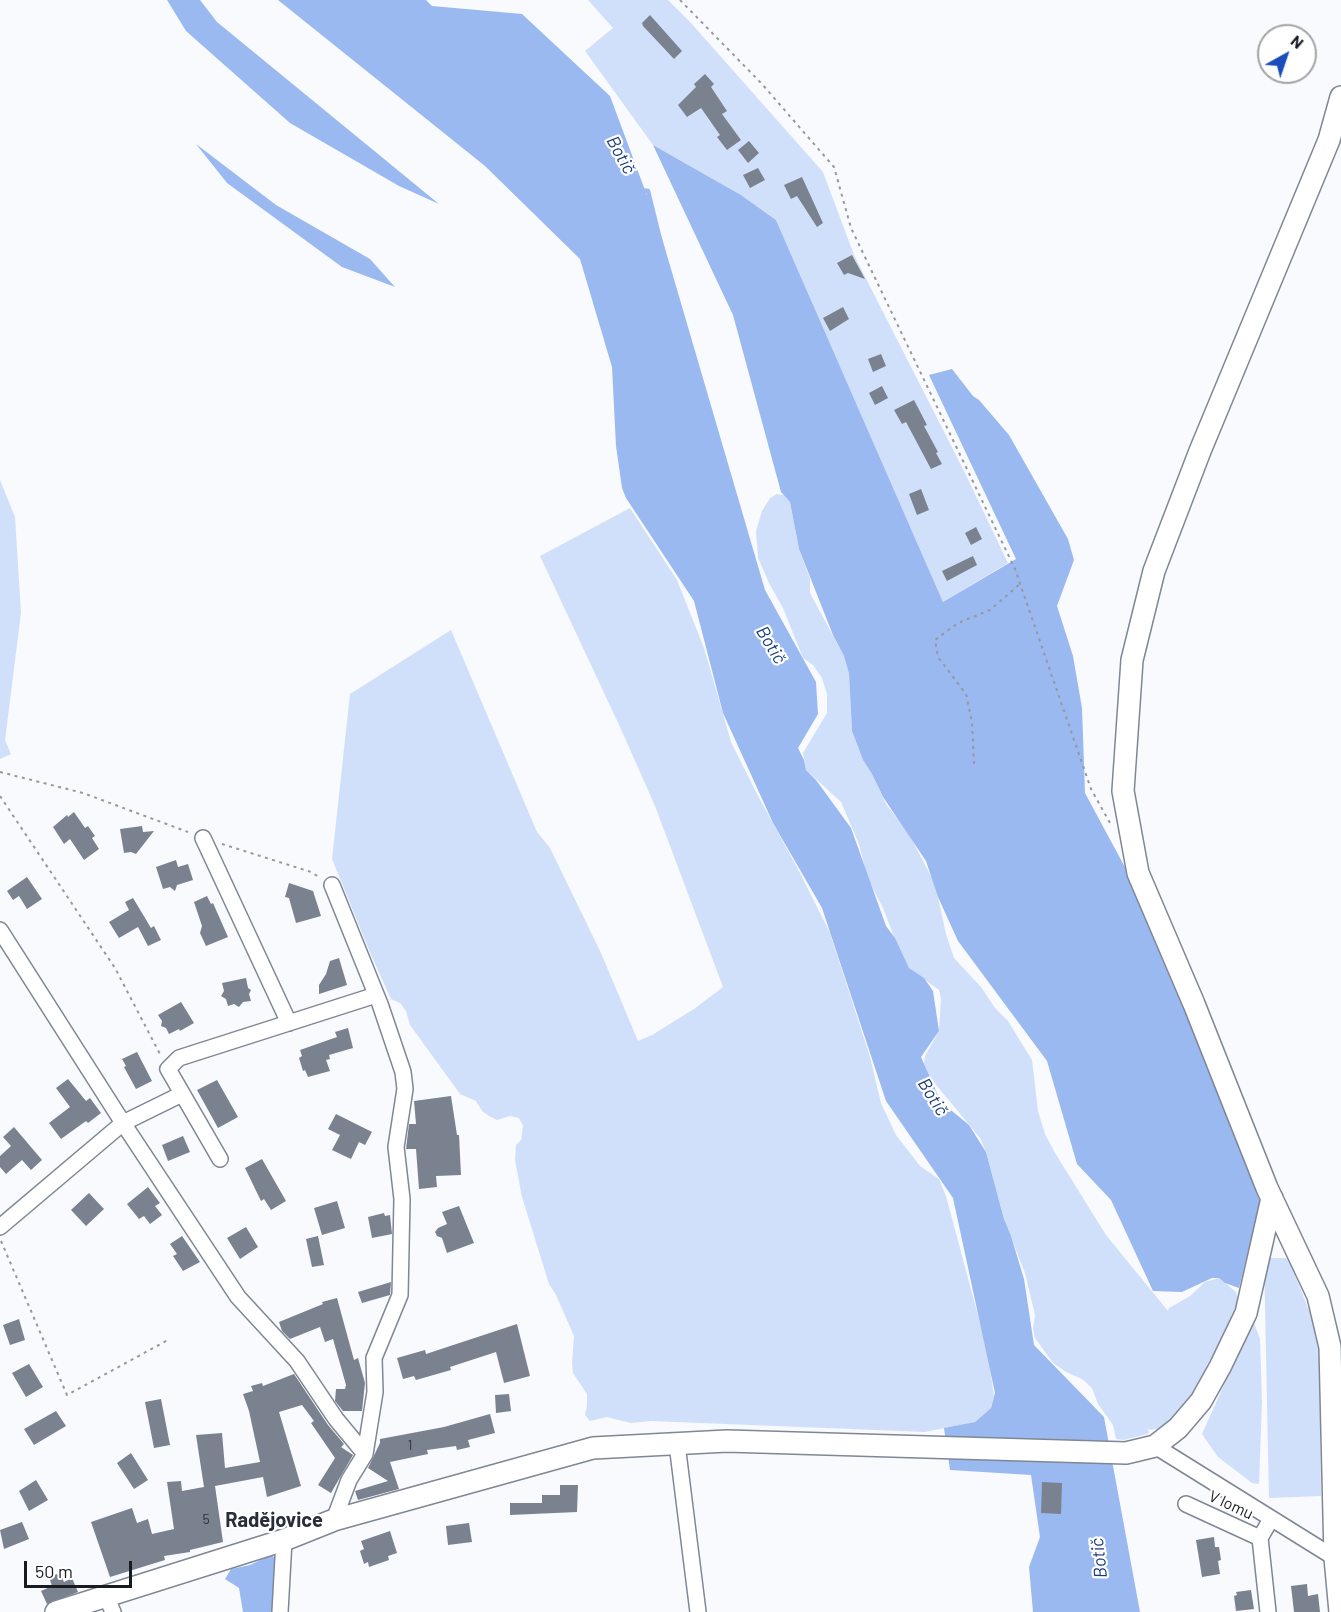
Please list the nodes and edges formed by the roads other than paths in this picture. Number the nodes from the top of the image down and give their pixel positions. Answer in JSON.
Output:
{"nodes":[{"id":1,"x":1341,"y":97,"type":"edge"},
{"id":2,"x":203,"y":838,"type":"road end"},
{"id":3,"x":332,"y":885,"type":"road end"},
{"id":4,"x":0,"y":930,"type":"edge"},
{"id":5,"x":376,"y":995,"type":"junction"},
{"id":6,"x":289,"y":1023,"type":"junction"},
{"id":7,"x":182,"y":1094,"type":"junction"},
{"id":8,"x":123,"y":1124,"type":"junction"},
{"id":9,"x":220,"y":1160,"type":"dead end"},
{"id":10,"x":1272,"y":1198,"type":"junction"},
{"id":11,"x":0,"y":1227,"type":"edge"},
{"id":12,"x":677,"y":1444,"type":"junction"},
{"id":13,"x":1155,"y":1446,"type":"junction"},
{"id":14,"x":365,"y":1454,"type":"junction"},
{"id":15,"x":1186,"y":1504,"type":"dead end"},
{"id":16,"x":1271,"y":1519,"type":"junction"},
{"id":17,"x":334,"y":1520,"type":"junction"},
{"id":18,"x":1260,"y":1538,"type":"junction"},
{"id":19,"x":284,"y":1540,"type":"junction"},
{"id":20,"x":1338,"y":1557,"type":"edge"},
{"id":21,"x":110,"y":1604,"type":"edge"},
{"id":22,"x":56,"y":1612,"type":"edge"},
{"id":23,"x":280,"y":1612,"type":"edge"},
{"id":24,"x":698,"y":1612,"type":"edge"},
{"id":25,"x":1268,"y":1612,"type":"edge"},
{"id":26,"x":1340,"y":1612,"type":"edge"}],
"edges":[{"from":1,"to":10,"type":"street"},
{"from":2,"to":6,"type":"street"},
{"from":3,"to":5,"type":"street"},
{"from":4,"to":8,"type":"street"},
{"from":5,"to":6,"type":"street"},
{"from":5,"to":14,"type":"street"},
{"from":6,"to":7,"type":"street"},
{"from":7,"to":8,"type":"street"},
{"from":7,"to":9,"type":"street"},
{"from":8,"to":11,"type":"street"},
{"from":8,"to":14,"type":"street"},
{"from":10,"to":13,"type":"street"},
{"from":10,"to":20,"type":"street"},
{"from":12,"to":13,"type":"street"},
{"from":12,"to":17,"type":"street"},
{"from":12,"to":24,"type":"street"},
{"from":13,"to":16,"type":"street"},
{"from":14,"to":17,"type":"street"},
{"from":15,"to":18,"type":"street","name":"V lomu"},
{"from":16,"to":18,"type":"street","name":"V lomu"},
{"from":16,"to":20,"type":"street"},
{"from":17,"to":19,"type":"street"},
{"from":18,"to":25,"type":"street","name":"V lomu"},
{"from":19,"to":21,"type":"street"},
{"from":19,"to":23,"type":"street"},
{"from":20,"to":26,"type":"street"},
{"from":21,"to":22,"type":"street"}]}
